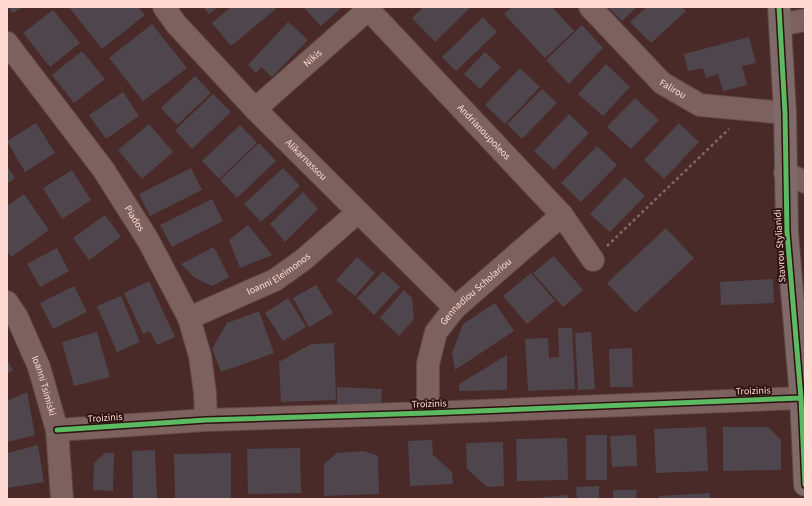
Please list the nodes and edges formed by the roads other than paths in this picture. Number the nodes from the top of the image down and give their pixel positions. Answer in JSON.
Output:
{"nodes":[{"id":1,"x":164,"y":7,"type":"edge"},
{"id":2,"x":590,"y":7,"type":"edge"},
{"id":3,"x":370,"y":8,"type":"edge"},
{"id":4,"x":780,"y":16,"type":"edge"},
{"id":5,"x":805,"y":20,"type":"edge"},
{"id":6,"x":7,"y":43,"type":"edge"},
{"id":7,"x":255,"y":109,"type":"junction"},
{"id":8,"x":785,"y":113,"type":"junction"},
{"id":9,"x":785,"y":173,"type":"junction"},
{"id":10,"x":805,"y":182,"type":"edge"},
{"id":11,"x":358,"y":212,"type":"junction"},
{"id":12,"x":562,"y":215,"type":"junction"},
{"id":13,"x":593,"y":260,"type":"road end"},
{"id":14,"x":7,"y":302,"type":"edge"},
{"id":15,"x":455,"y":308,"type":"junction"},
{"id":16,"x":189,"y":318,"type":"junction"},
{"id":17,"x":801,"y":398,"type":"junction"},
{"id":18,"x":428,"y":413,"type":"junction"},
{"id":19,"x":206,"y":420,"type":"junction"},
{"id":20,"x":57,"y":430,"type":"junction"},
{"id":21,"x":805,"y":484,"type":"edge"},
{"id":22,"x":62,"y":499,"type":"edge"}],
"edges":[{"from":1,"to":7,"type":"street","name":"Alikarnassou"},
{"from":2,"to":8,"type":"street","name":"Falirou"},
{"from":3,"to":7,"type":"street","name":"Nikis"},
{"from":3,"to":12,"type":"street","name":"Andrianoupoleos"},
{"from":4,"to":5,"type":"street"},
{"from":4,"to":8,"type":"street","name":"Stavrou Stylianidi"},
{"from":6,"to":16,"type":"street","name":"Piados"},
{"from":7,"to":11,"type":"street","name":"Alikarnassou"},
{"from":8,"to":9,"type":"street","name":"Stavrou Stylianidi"},
{"from":9,"to":10,"type":"street"},
{"from":9,"to":17,"type":"street","name":"Stavrou Stylianidi"},
{"from":11,"to":15,"type":"street","name":"Alikarnassou"},
{"from":11,"to":16,"type":"street","name":"Ioanni Eleimonos"},
{"from":12,"to":13,"type":"street","name":"Andrianoupoleos"},
{"from":12,"to":15,"type":"street","name":"Gennadiou Scholariou"},
{"from":14,"to":20,"type":"street","name":"Ioanni Tsimiski"},
{"from":15,"to":18,"type":"street","name":"Gennadiou Scholariou"},
{"from":16,"to":19,"type":"street","name":"Piados"},
{"from":17,"to":18,"type":"street","name":"Troizinis"},
{"from":17,"to":21,"type":"street","name":"Stavrou Stylianidi"},
{"from":18,"to":19,"type":"street","name":"Troizinis"},
{"from":19,"to":20,"type":"street","name":"Troizinis"},
{"from":20,"to":22,"type":"street","name":"Ioanni Tsimiski"}]}
